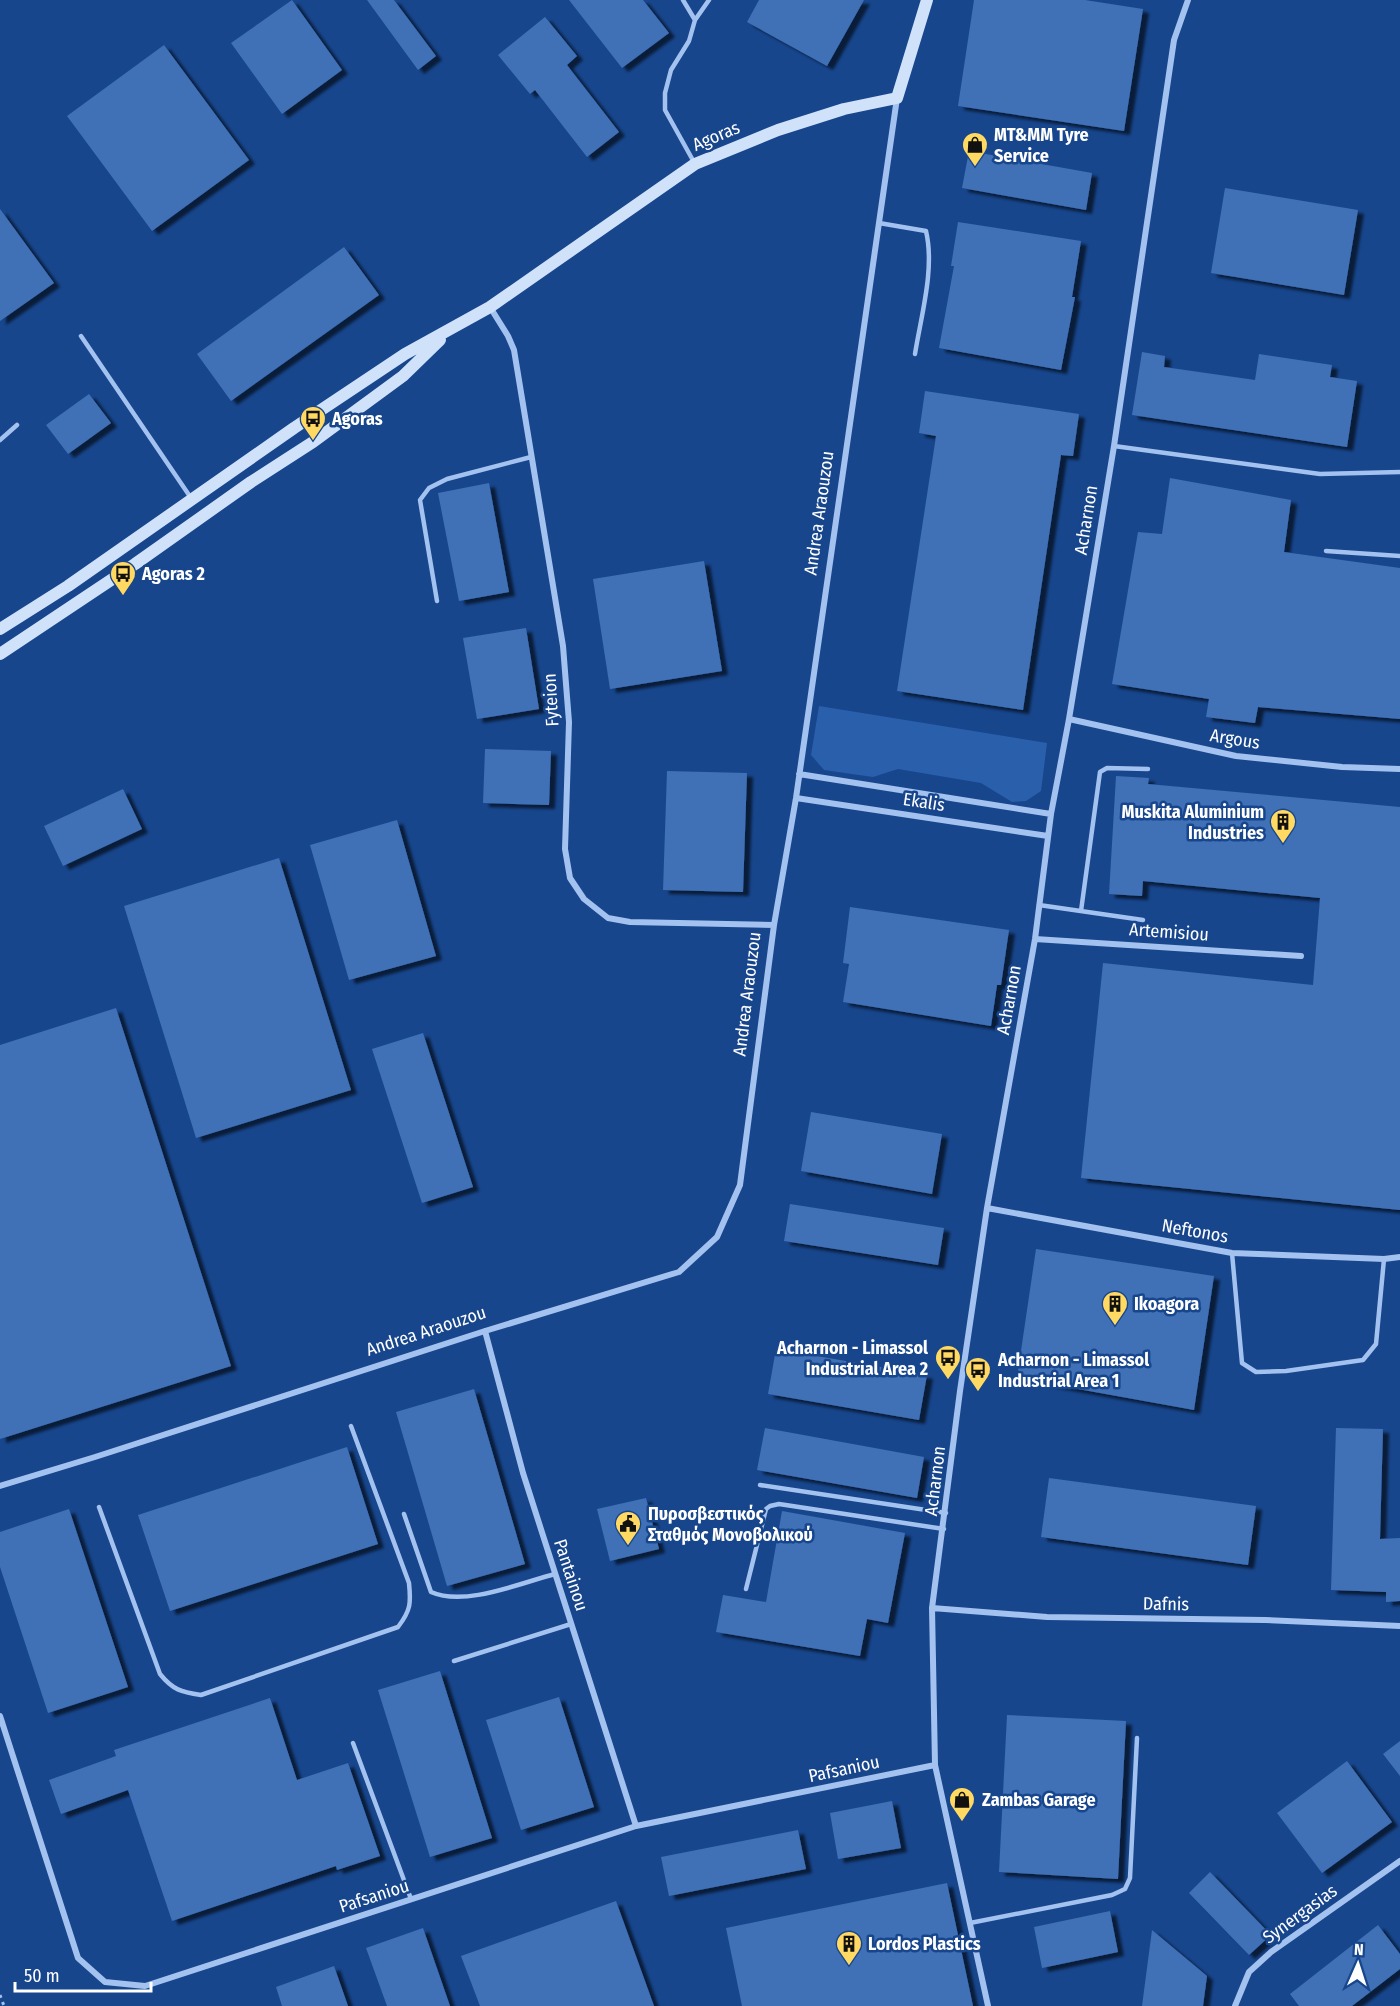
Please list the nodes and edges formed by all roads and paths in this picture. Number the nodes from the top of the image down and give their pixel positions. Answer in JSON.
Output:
{"nodes":[{"id":1,"x":683,"y":0,"type":"edge"},
{"id":2,"x":709,"y":0,"type":"edge"},
{"id":3,"x":927,"y":0,"type":"edge"},
{"id":4,"x":1188,"y":0,"type":"edge"},
{"id":5,"x":695,"y":20,"type":"junction"},
{"id":6,"x":897,"y":98,"type":"junction"},
{"id":7,"x":695,"y":164,"type":"junction"},
{"id":8,"x":879,"y":223,"type":"junction"},
{"id":9,"x":490,"y":307,"type":"junction"},
{"id":10,"x":449,"y":331,"type":"junction"},
{"id":11,"x":81,"y":336,"type":"dead end"},
{"id":12,"x":915,"y":354,"type":"dead end"},
{"id":13,"x":17,"y":425,"type":"dead end"},
{"id":14,"x":0,"y":440,"type":"edge"},
{"id":15,"x":1114,"y":446,"type":"junction"},
{"id":16,"x":531,"y":457,"type":"junction"},
{"id":17,"x":1400,"y":472,"type":"edge"},
{"id":18,"x":192,"y":500,"type":"junction"},
{"id":19,"x":1326,"y":551,"type":"dead end"},
{"id":20,"x":1400,"y":556,"type":"edge"},
{"id":21,"x":437,"y":601,"type":"dead end"},
{"id":22,"x":0,"y":629,"type":"edge"},
{"id":23,"x":0,"y":654,"type":"edge"},
{"id":24,"x":1069,"y":720,"type":"junction"},
{"id":25,"x":1400,"y":768,"type":"edge"},
{"id":26,"x":1148,"y":769,"type":"dead end"},
{"id":27,"x":799,"y":774,"type":"junction"},
{"id":28,"x":796,"y":798,"type":"junction"},
{"id":29,"x":1051,"y":814,"type":"junction"},
{"id":30,"x":1048,"y":836,"type":"junction"},
{"id":31,"x":1039,"y":905,"type":"junction"},
{"id":32,"x":1081,"y":911,"type":"junction"},
{"id":33,"x":1143,"y":920,"type":"dead end"},
{"id":34,"x":774,"y":924,"type":"junction"},
{"id":35,"x":1035,"y":939,"type":"junction"},
{"id":36,"x":1301,"y":956,"type":"dead end"},
{"id":37,"x":987,"y":1208,"type":"junction"},
{"id":38,"x":1232,"y":1253,"type":"junction"},
{"id":39,"x":1400,"y":1257,"type":"edge"},
{"id":40,"x":1384,"y":1259,"type":"junction"},
{"id":41,"x":485,"y":1331,"type":"junction"},
{"id":42,"x":351,"y":1426,"type":"dead end"},
{"id":43,"x":760,"y":1485,"type":"dead end"},
{"id":44,"x":0,"y":1486,"type":"edge"},
{"id":45,"x":99,"y":1507,"type":"dead end"},
{"id":46,"x":946,"y":1513,"type":"junction"},
{"id":47,"x":405,"y":1514,"type":"dead end"},
{"id":48,"x":944,"y":1529,"type":"junction"},
{"id":49,"x":555,"y":1574,"type":"junction"},
{"id":50,"x":746,"y":1589,"type":"dead end"},
{"id":51,"x":932,"y":1608,"type":"junction"},
{"id":52,"x":571,"y":1624,"type":"junction"},
{"id":53,"x":1400,"y":1626,"type":"edge"},
{"id":54,"x":454,"y":1661,"type":"dead end"},
{"id":55,"x":0,"y":1716,"type":"edge"},
{"id":56,"x":1137,"y":1738,"type":"dead end"},
{"id":57,"x":353,"y":1743,"type":"dead end"},
{"id":58,"x":935,"y":1765,"type":"junction"},
{"id":59,"x":636,"y":1826,"type":"junction"},
{"id":60,"x":1400,"y":1861,"type":"edge"},
{"id":61,"x":411,"y":1899,"type":"junction"},
{"id":62,"x":970,"y":1923,"type":"junction"},
{"id":63,"x":0,"y":1995,"type":"edge"},
{"id":64,"x":4,"y":2006,"type":"edge"},
{"id":65,"x":988,"y":2006,"type":"edge"},
{"id":66,"x":1235,"y":2006,"type":"edge"}],
"edges":[{"from":1,"to":5,"type":"lane"},
{"from":2,"to":5,"type":"lane"},
{"from":3,"to":6,"type":"main road","name":"Andrea Araouzou"},
{"from":4,"to":15,"type":"street","name":"Acharnon"},
{"from":5,"to":7,"type":"lane"},
{"from":6,"to":7,"type":"main road","name":"Agoras"},
{"from":6,"to":8,"type":"street","name":"Andrea Araouzou"},
{"from":7,"to":9,"type":"main road","name":"Agoras"},
{"from":8,"to":12,"type":"lane"},
{"from":8,"to":27,"type":"street","name":"Andrea Araouzou"},
{"from":9,"to":10,"type":"main road","name":"Agoras"},
{"from":9,"to":16,"type":"street","name":"Fyteion"},
{"from":10,"to":18,"type":"main road","name":"Agoras"},
{"from":10,"to":23,"type":"main road","name":"Agoras"},
{"from":11,"to":18,"type":"lane"},
{"from":13,"to":14,"type":"lane"},
{"from":15,"to":17,"type":"lane"},
{"from":15,"to":24,"type":"street","name":"Acharnon"},
{"from":16,"to":21,"type":"lane"},
{"from":16,"to":34,"type":"street","name":"Fyteion"},
{"from":18,"to":22,"type":"main road","name":"Agoras"},
{"from":19,"to":20,"type":"lane"},
{"from":24,"to":25,"type":"street","name":"Argous"},
{"from":24,"to":29,"type":"street","name":"Acharnon"},
{"from":26,"to":32,"type":"lane"},
{"from":27,"to":28,"type":"street","name":"Andrea Araouzou"},
{"from":27,"to":29,"type":"street"},
{"from":28,"to":30,"type":"street","name":"Ekalis"},
{"from":28,"to":34,"type":"street","name":"Andrea Araouzou"},
{"from":29,"to":30,"type":"street","name":"Acharnon"},
{"from":30,"to":31,"type":"street","name":"Acharnon"},
{"from":31,"to":32,"type":"lane"},
{"from":31,"to":35,"type":"street","name":"Acharnon"},
{"from":32,"to":33,"type":"lane"},
{"from":34,"to":41,"type":"street","name":"Andrea Araouzou"},
{"from":35,"to":36,"type":"street","name":"Artemisiou"},
{"from":35,"to":37,"type":"street","name":"Acharnon"},
{"from":37,"to":38,"type":"street","name":"Neftonos"},
{"from":37,"to":46,"type":"street","name":"Acharnon"},
{"from":38,"to":40,"type":"street","name":"Neftonos"},
{"from":38,"to":40,"type":"lane"},
{"from":39,"to":40,"type":"street","name":"Neftonos"},
{"from":41,"to":44,"type":"street","name":"Andrea Araouzou"},
{"from":41,"to":49,"type":"street","name":"Pantainou"},
{"from":42,"to":45,"type":"lane"},
{"from":43,"to":46,"type":"lane"},
{"from":46,"to":48,"type":"street","name":"Acharnon"},
{"from":47,"to":49,"type":"lane"},
{"from":48,"to":50,"type":"lane"},
{"from":48,"to":51,"type":"street","name":"Acharnon"},
{"from":49,"to":52,"type":"street","name":"Pantainou"},
{"from":51,"to":53,"type":"street","name":"Dafnis"},
{"from":51,"to":58,"type":"street","name":"Acharnon"},
{"from":52,"to":54,"type":"lane"},
{"from":52,"to":59,"type":"street","name":"Pantainou"},
{"from":55,"to":61,"type":"street","name":"Pafsaniou"},
{"from":56,"to":62,"type":"lane"},
{"from":57,"to":61,"type":"lane"},
{"from":58,"to":59,"type":"street","name":"Pafsaniou"},
{"from":58,"to":62,"type":"street","name":"Acharnon"},
{"from":59,"to":61,"type":"street","name":"Pafsaniou"},
{"from":60,"to":66,"type":"street","name":"Synergasias"},
{"from":62,"to":65,"type":"street","name":"Acharnon"},
{"from":63,"to":64,"type":"path"}]}
